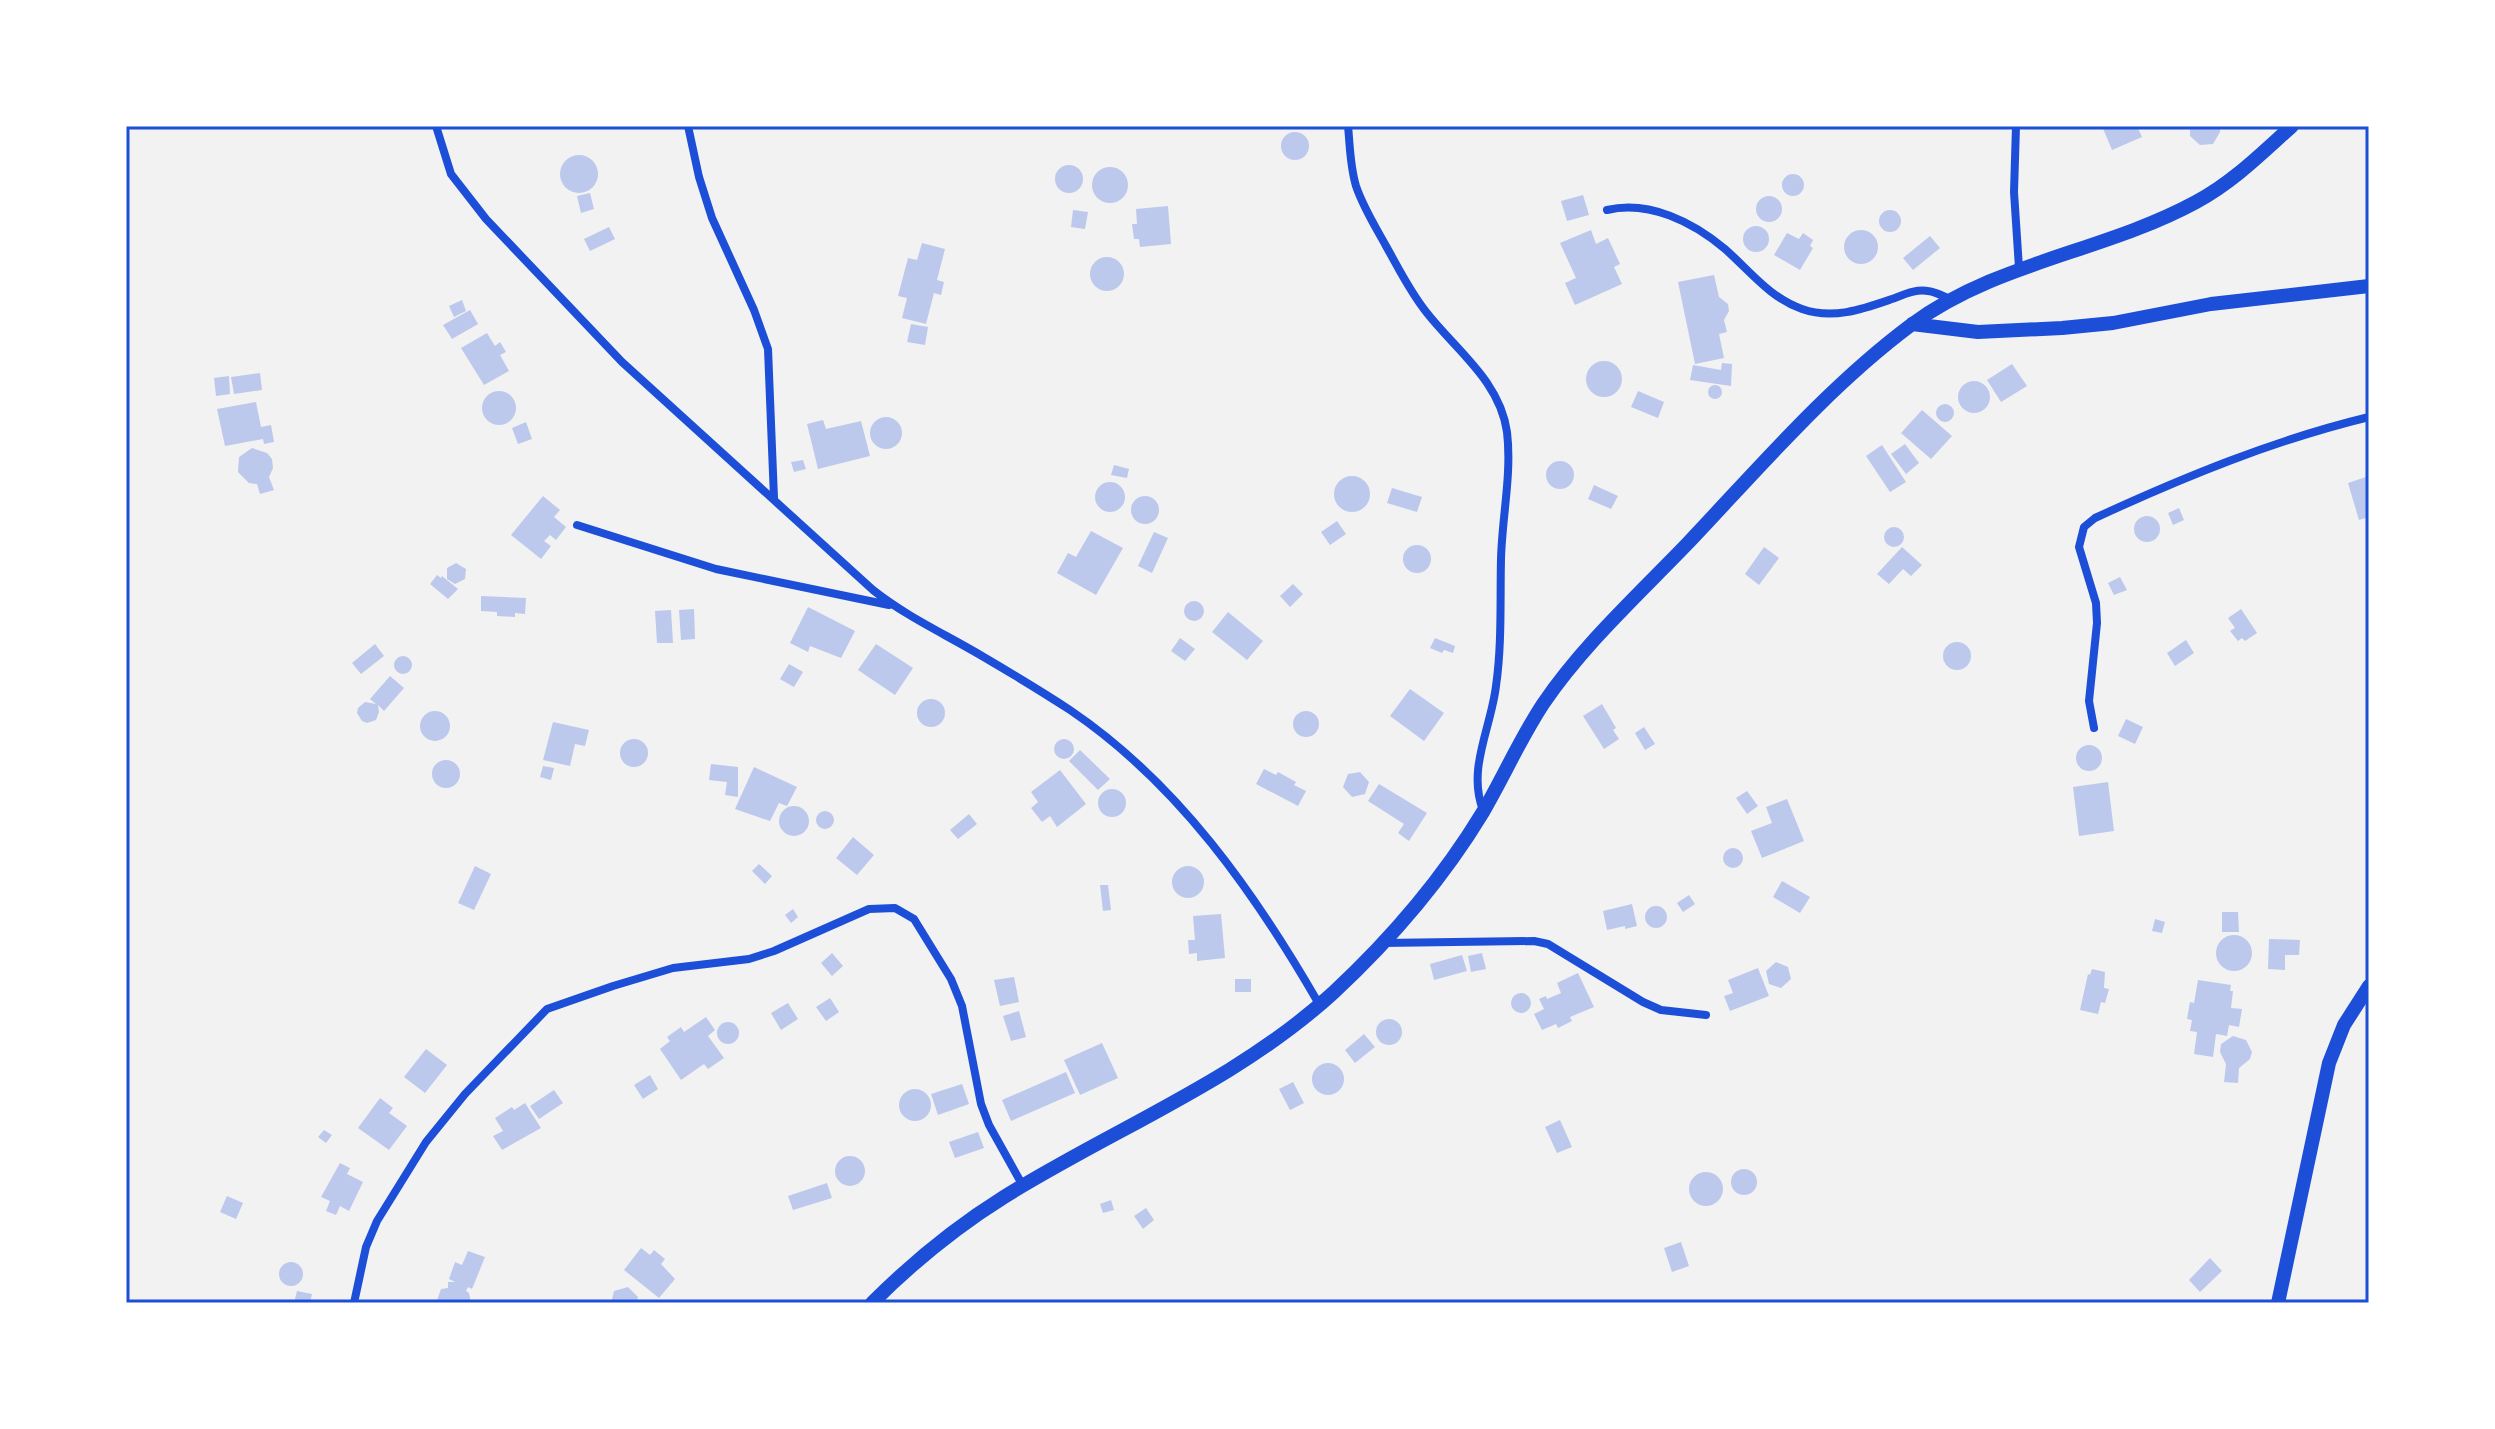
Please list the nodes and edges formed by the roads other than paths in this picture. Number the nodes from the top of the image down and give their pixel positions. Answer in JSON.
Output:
{"nodes":[{"id":1,"x":436,"y":126,"type":"edge"},
{"id":2,"x":688,"y":126,"type":"edge"},
{"id":3,"x":1348,"y":126,"type":"edge"},
{"id":4,"x":2016,"y":126,"type":"edge"},
{"id":5,"x":2292,"y":126,"type":"edge"},
{"id":6,"x":1607,"y":210,"type":"dead end"},
{"id":7,"x":2019,"y":268,"type":"junction"},
{"id":8,"x":2365,"y":288,"type":"edge"},
{"id":9,"x":1950,"y":299,"type":"junction"},
{"id":10,"x":1912,"y":324,"type":"junction"},
{"id":11,"x":2369,"y":417,"type":"edge"},
{"id":12,"x":774,"y":499,"type":"junction"},
{"id":13,"x":577,"y":525,"type":"dead end"},
{"id":14,"x":893,"y":606,"type":"junction"},
{"id":15,"x":2094,"y":728,"type":"dead end"},
{"id":16,"x":1483,"y":811,"type":"junction"},
{"id":17,"x":1380,"y":944,"type":"junction"},
{"id":18,"x":2369,"y":986,"type":"edge"},
{"id":19,"x":1319,"y":1004,"type":"junction"},
{"id":20,"x":1706,"y":1015,"type":"dead end"},
{"id":21,"x":1023,"y":1186,"type":"junction"},
{"id":22,"x":354,"y":1303,"type":"edge"},
{"id":23,"x":872,"y":1303,"type":"edge"},
{"id":24,"x":2278,"y":1303,"type":"edge"}],
"edges":[{"from":1,"to":12,"type":"street"},
{"from":2,"to":12,"type":"street"},
{"from":3,"to":16,"type":"street"},
{"from":4,"to":7,"type":"street"},
{"from":5,"to":7,"type":"street"},
{"from":6,"to":9,"type":"street"},
{"from":7,"to":9,"type":"street"},
{"from":8,"to":10,"type":"street"},
{"from":9,"to":10,"type":"street"},
{"from":10,"to":16,"type":"street"},
{"from":11,"to":15,"type":"street"},
{"from":12,"to":14,"type":"street"},
{"from":13,"to":14,"type":"street"},
{"from":14,"to":19,"type":"street"},
{"from":16,"to":17,"type":"street"},
{"from":17,"to":19,"type":"street"},
{"from":17,"to":20,"type":"street"},
{"from":18,"to":24,"type":"street"},
{"from":19,"to":21,"type":"street"},
{"from":21,"to":22,"type":"street"},
{"from":21,"to":23,"type":"street"}]}
